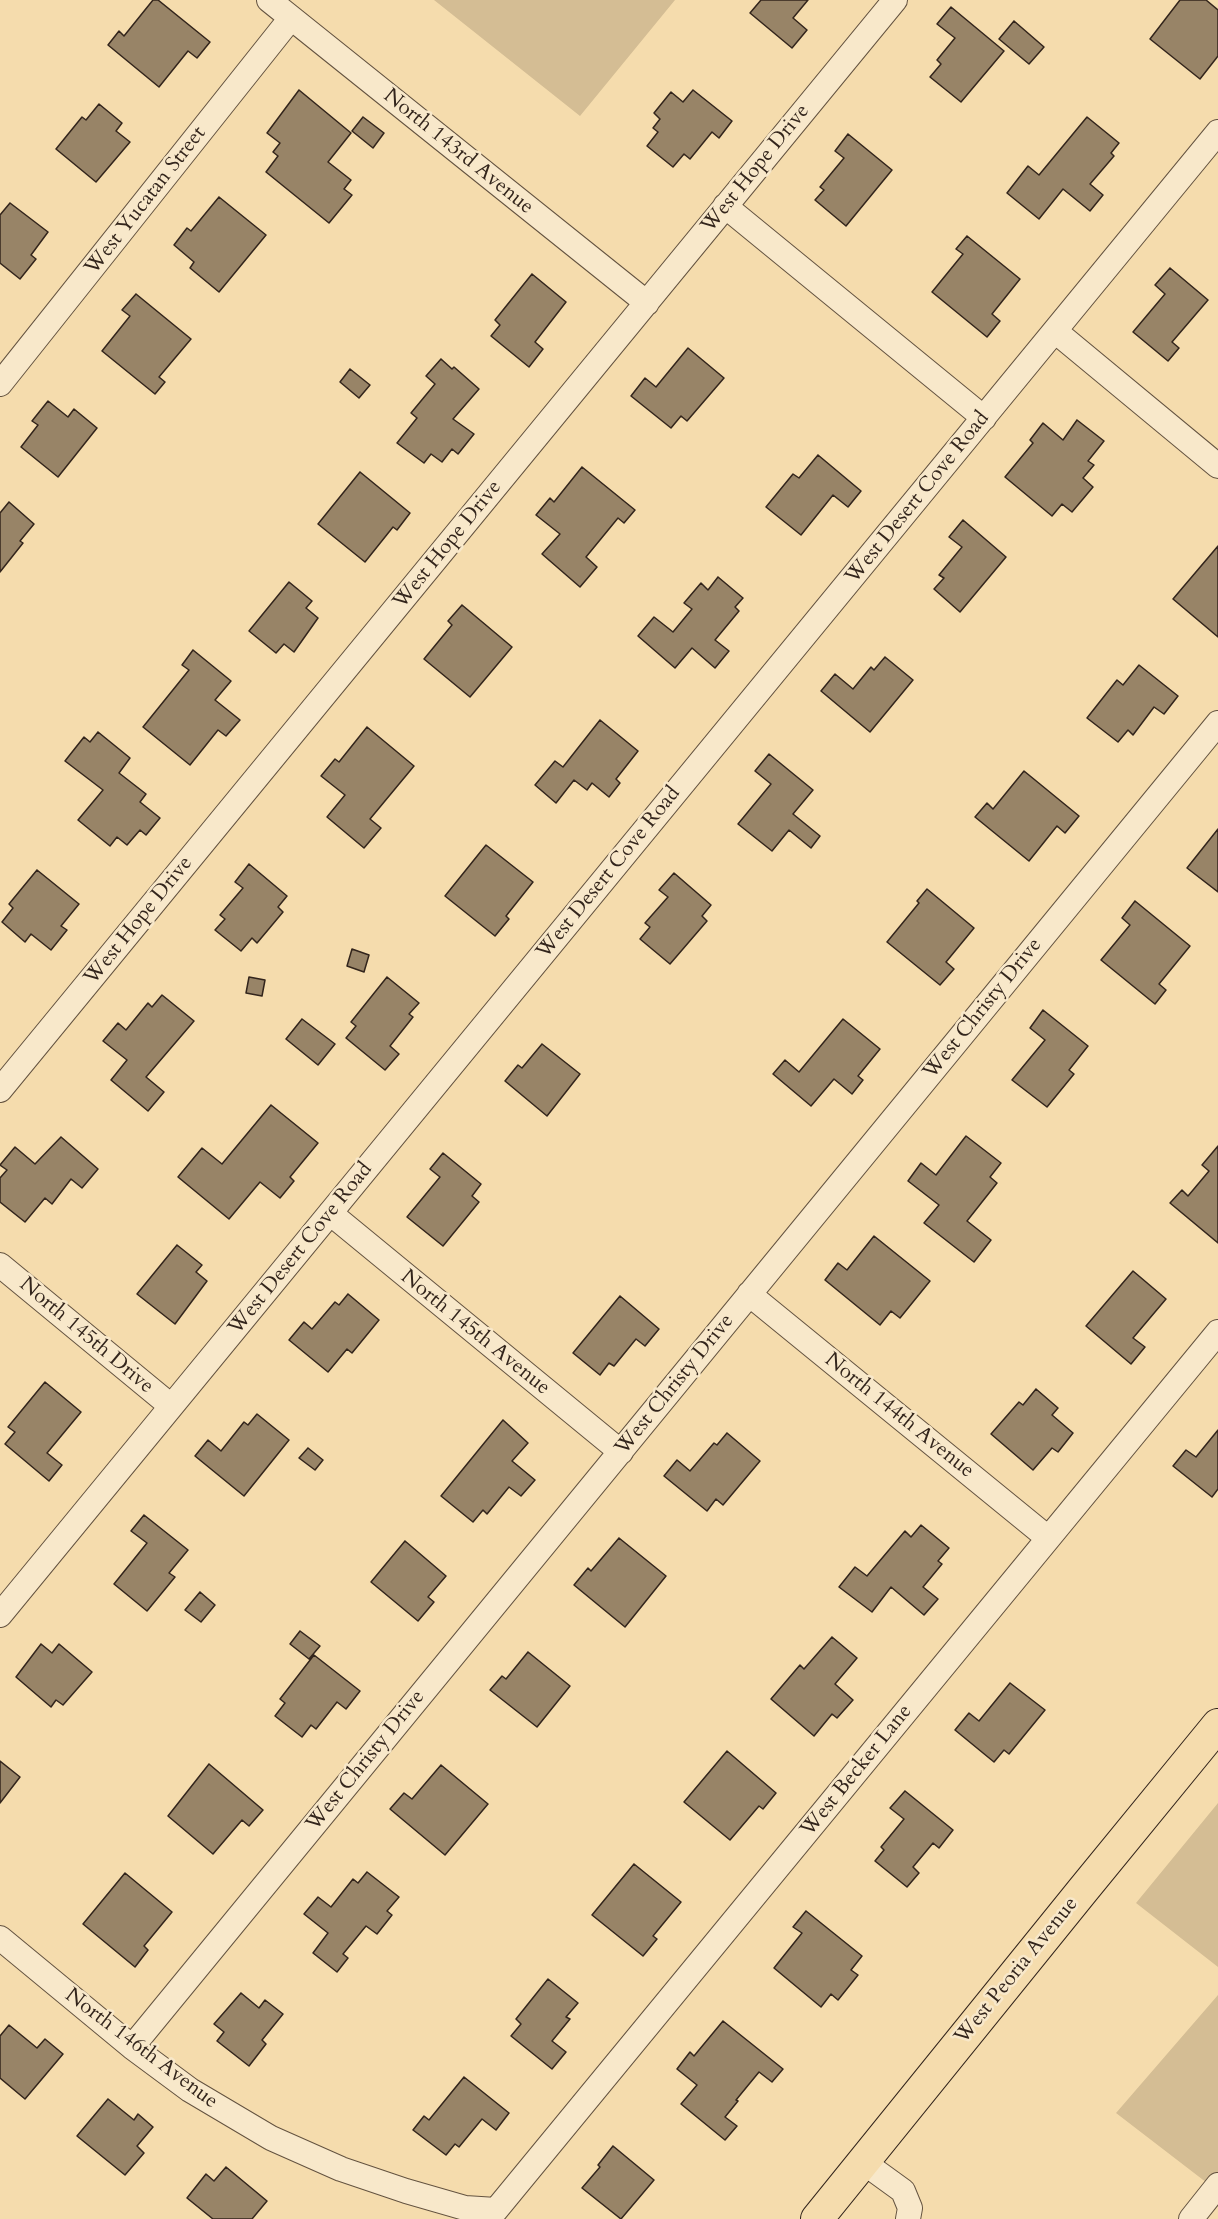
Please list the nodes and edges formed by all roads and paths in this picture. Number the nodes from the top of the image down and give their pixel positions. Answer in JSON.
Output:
{"nodes":[{"id":1,"x":269,"y":0,"type":"edge"},
{"id":2,"x":895,"y":0,"type":"edge"},
{"id":3,"x":291,"y":18,"type":"junction"},
{"id":4,"x":1218,"y":132,"type":"edge"},
{"id":5,"x":725,"y":206,"type":"junction"},
{"id":6,"x":647,"y":303,"type":"junction"},
{"id":7,"x":1055,"y":331,"type":"junction"},
{"id":8,"x":0,"y":384,"type":"edge"},
{"id":9,"x":984,"y":418,"type":"junction"},
{"id":10,"x":1218,"y":466,"type":"edge"},
{"id":11,"x":1218,"y":723,"type":"edge"},
{"id":12,"x":0,"y":1090,"type":"edge"},
{"id":13,"x":330,"y":1213,"type":"junction"},
{"id":14,"x":0,"y":1265,"type":"edge"},
{"id":15,"x":749,"y":1294,"type":"junction"},
{"id":16,"x":1218,"y":1332,"type":"edge"},
{"id":17,"x":171,"y":1406,"type":"junction"},
{"id":18,"x":621,"y":1452,"type":"junction"},
{"id":19,"x":1048,"y":1538,"type":"junction"},
{"id":20,"x":0,"y":1615,"type":"edge"},
{"id":21,"x":1218,"y":1725,"type":"edge"},
{"id":22,"x":0,"y":1938,"type":"edge"},
{"id":23,"x":132,"y":2047,"type":"junction"},
{"id":24,"x":863,"y":2162,"type":"junction"},
{"id":25,"x":1218,"y":2184,"type":"edge"},
{"id":26,"x":496,"y":2210,"type":"joint"},
{"id":27,"x":817,"y":2219,"type":"edge"},
{"id":28,"x":908,"y":2219,"type":"edge"},
{"id":29,"x":1191,"y":2219,"type":"edge"}],
"edges":[{"from":1,"to":3,"type":"street","name":"North 143rd Avenue"},
{"from":2,"to":5,"type":"street","name":"West Hope Drive"},
{"from":3,"to":6,"type":"street","name":"North 143rd Avenue"},
{"from":3,"to":8,"type":"street","name":"West Yucatan Street"},
{"from":4,"to":7,"type":"street","name":"West Desert Cove Road"},
{"from":5,"to":6,"type":"street","name":"West Hope Drive"},
{"from":5,"to":9,"type":"street"},
{"from":6,"to":12,"type":"street","name":"West Hope Drive"},
{"from":7,"to":9,"type":"street","name":"West Desert Cove Road"},
{"from":7,"to":10,"type":"street"},
{"from":9,"to":13,"type":"street","name":"West Desert Cove Road"},
{"from":11,"to":15,"type":"street","name":"West Christy Drive"},
{"from":13,"to":17,"type":"street","name":"West Desert Cove Road"},
{"from":13,"to":18,"type":"street","name":"North 145th Avenue"},
{"from":14,"to":17,"type":"street","name":"North 145th Drive"},
{"from":15,"to":18,"type":"street","name":"West Christy Drive"},
{"from":15,"to":19,"type":"street","name":"North 144th Avenue"},
{"from":16,"to":19,"type":"street","name":"West Becker Lane"},
{"from":17,"to":20,"type":"street","name":"West Desert Cove Road"},
{"from":18,"to":23,"type":"street","name":"West Christy Drive"},
{"from":19,"to":26,"type":"street","name":"West Becker Lane"},
{"from":21,"to":24,"type":"main road","name":"West Peoria Avenue"},
{"from":22,"to":23,"type":"street","name":"North 146th Avenue"},
{"from":23,"to":26,"type":"street","name":"North 146th Avenue"},
{"from":24,"to":27,"type":"main road","name":"West Peoria Avenue"},
{"from":24,"to":28,"type":"street"},
{"from":25,"to":29,"type":"street"}]}
